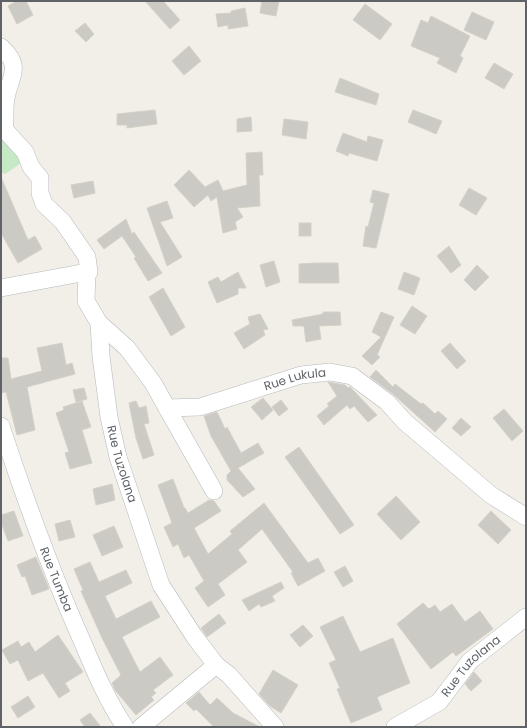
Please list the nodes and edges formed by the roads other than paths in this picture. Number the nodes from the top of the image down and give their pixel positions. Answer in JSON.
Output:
{"nodes":[{"id":1,"x":1,"y":47,"type":"edge"},
{"id":2,"x":4,"y":121,"type":"edge"},
{"id":3,"x":87,"y":272,"type":"junction"},
{"id":4,"x":1,"y":288,"type":"edge"},
{"id":5,"x":99,"y":323,"type":"junction"},
{"id":6,"x":167,"y":408,"type":"junction"},
{"id":7,"x":1,"y":426,"type":"edge"},
{"id":8,"x":214,"y":491,"type":"dead end"},
{"id":9,"x":526,"y":517,"type":"edge"},
{"id":10,"x":526,"y":617,"type":"edge"},
{"id":11,"x":216,"y":665,"type":"junction"},
{"id":12,"x":124,"y":727,"type":"edge"},
{"id":13,"x":141,"y":727,"type":"edge"},
{"id":14,"x":275,"y":727,"type":"edge"},
{"id":15,"x":395,"y":727,"type":"edge"}],
"edges":[{"from":1,"to":2,"type":"street"},
{"from":2,"to":3,"type":"street","name":"Rue Tuzolana"},
{"from":3,"to":4,"type":"street"},
{"from":3,"to":5,"type":"street","name":"Rue Tuzolana"},
{"from":5,"to":6,"type":"street"},
{"from":5,"to":11,"type":"street","name":"Rue Tuzolana"},
{"from":6,"to":8,"type":"street"},
{"from":6,"to":9,"type":"street","name":"Rue Lukula"},
{"from":7,"to":12,"type":"street","name":"Rue Tumba"},
{"from":10,"to":15,"type":"street","name":"Rue Tuzolana"},
{"from":11,"to":13,"type":"street"},
{"from":11,"to":14,"type":"street","name":"Rue Tuzolana"}]}
